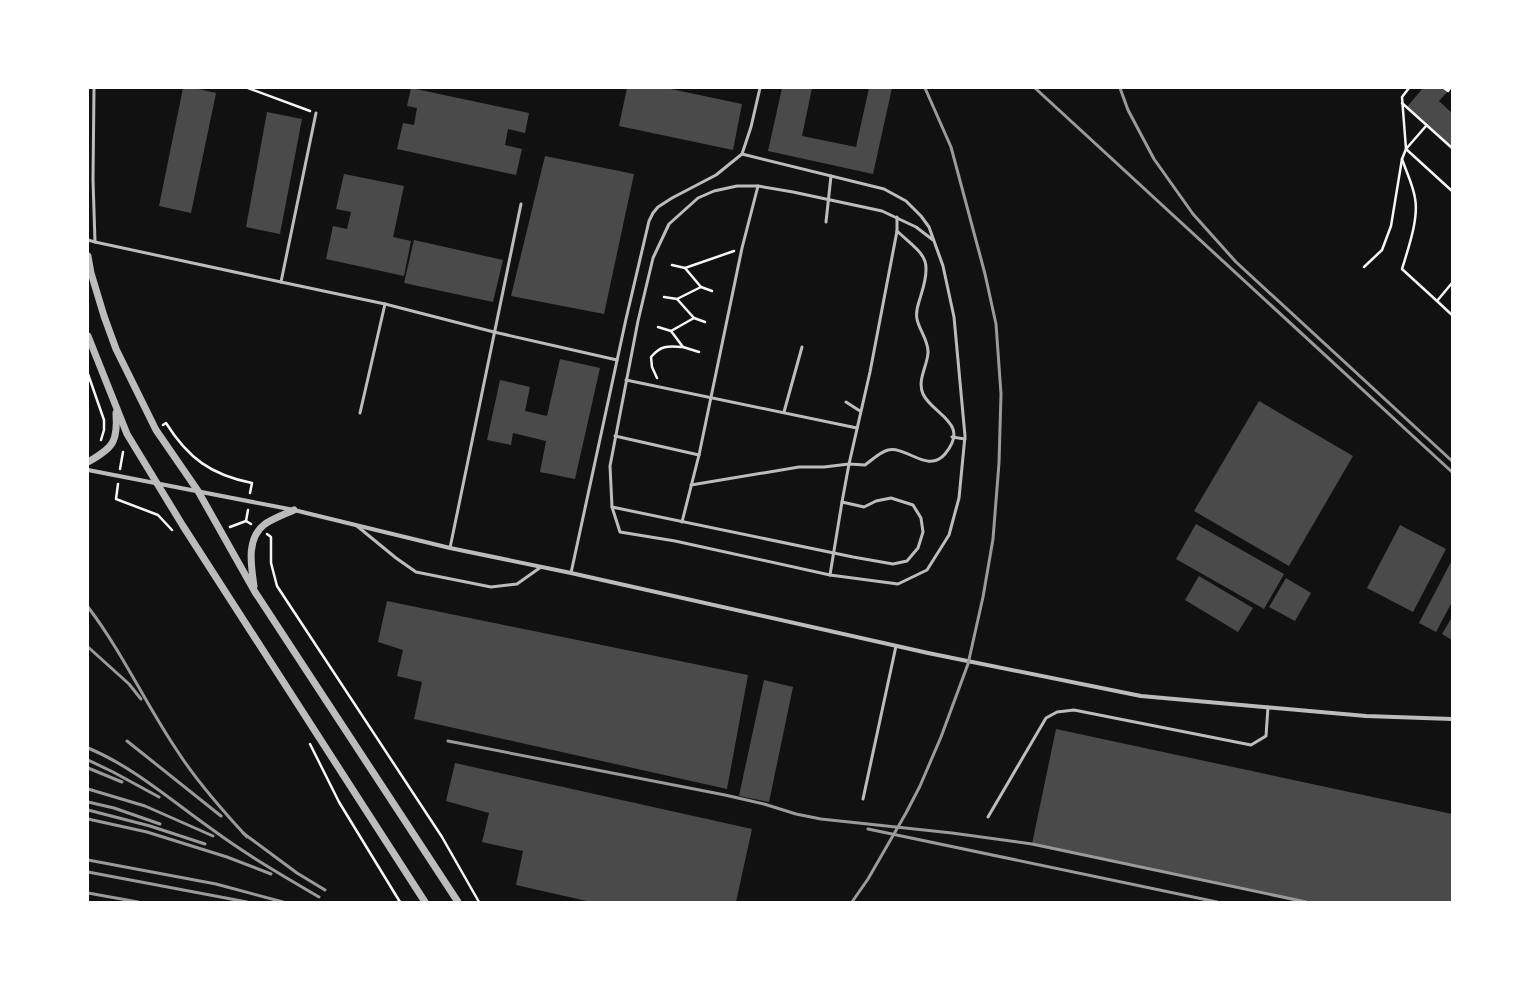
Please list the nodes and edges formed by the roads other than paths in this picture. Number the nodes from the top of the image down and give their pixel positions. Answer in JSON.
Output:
{"nodes":[{"id":1,"x":94,"y":88,"type":"edge"},
{"id":2,"x":760,"y":88,"type":"edge"},
{"id":3,"x":316,"y":113,"type":"road end"},
{"id":4,"x":742,"y":154,"type":"junction"},
{"id":5,"x":831,"y":176,"type":"junction"},
{"id":6,"x":758,"y":186,"type":"junction"},
{"id":7,"x":829,"y":200,"type":"junction"},
{"id":8,"x":521,"y":204,"type":"dead end"},
{"id":9,"x":897,"y":217,"type":"junction"},
{"id":10,"x":826,"y":222,"type":"dead end"},
{"id":11,"x":897,"y":231,"type":"junction"},
{"id":12,"x":88,"y":240,"type":"edge"},
{"id":13,"x":933,"y":240,"type":"junction"},
{"id":14,"x":95,"y":242,"type":"junction"},
{"id":15,"x":88,"y":256,"type":"edge"},
{"id":16,"x":281,"y":282,"type":"junction"},
{"id":17,"x":385,"y":304,"type":"junction"},
{"id":18,"x":494,"y":332,"type":"junction"},
{"id":19,"x":88,"y":336,"type":"edge"},
{"id":20,"x":802,"y":347,"type":"dead end"},
{"id":21,"x":617,"y":360,"type":"junction"},
{"id":22,"x":626,"y":380,"type":"junction"},
{"id":23,"x":712,"y":397,"type":"junction"},
{"id":24,"x":846,"y":402,"type":"dead end"},
{"id":25,"x":116,"y":409,"type":"junction"},
{"id":26,"x":860,"y":411,"type":"junction"},
{"id":27,"x":784,"y":412,"type":"junction"},
{"id":28,"x":360,"y":413,"type":"dead end"},
{"id":29,"x":857,"y":428,"type":"junction"},
{"id":30,"x":615,"y":436,"type":"junction"},
{"id":31,"x":952,"y":437,"type":"junction"},
{"id":32,"x":965,"y":439,"type":"junction"},
{"id":33,"x":699,"y":455,"type":"junction"},
{"id":34,"x":88,"y":462,"type":"edge"},
{"id":35,"x":849,"y":464,"type":"junction"},
{"id":36,"x":88,"y":470,"type":"edge"},
{"id":37,"x":157,"y":483,"type":"junction"},
{"id":38,"x":691,"y":485,"type":"junction"},
{"id":39,"x":198,"y":491,"type":"junction"},
{"id":40,"x":842,"y":502,"type":"junction"},
{"id":41,"x":612,"y":507,"type":"junction"},
{"id":42,"x":294,"y":510,"type":"junction"},
{"id":43,"x":682,"y":522,"type":"junction"},
{"id":44,"x":356,"y":525,"type":"junction"},
{"id":45,"x":450,"y":548,"type":"junction"},
{"id":46,"x":834,"y":553,"type":"junction"},
{"id":47,"x":541,"y":567,"type":"junction"},
{"id":48,"x":571,"y":573,"type":"junction"},
{"id":49,"x":830,"y":575,"type":"junction"},
{"id":50,"x":255,"y":592,"type":"junction"},
{"id":51,"x":896,"y":646,"type":"junction"},
{"id":52,"x":1268,"y":707,"type":"junction"},
{"id":53,"x":1452,"y":719,"type":"edge"},
{"id":54,"x":863,"y":799,"type":"dead end"},
{"id":55,"x":988,"y":817,"type":"dead end"},
{"id":56,"x":425,"y":902,"type":"edge"},
{"id":57,"x":458,"y":902,"type":"edge"}],
"edges":[{"from":1,"to":14,"type":"lane"},
{"from":2,"to":4,"type":"lane"},
{"from":3,"to":16,"type":"lane"},
{"from":4,"to":5,"type":"lane"},
{"from":4,"to":21,"type":"lane"},
{"from":5,"to":7,"type":"lane"},
{"from":5,"to":13,"type":"lane"},
{"from":6,"to":7,"type":"lane"},
{"from":6,"to":22,"type":"lane"},
{"from":6,"to":23,"type":"lane"},
{"from":7,"to":9,"type":"lane"},
{"from":7,"to":10,"type":"lane"},
{"from":8,"to":18,"type":"lane"},
{"from":9,"to":11,"type":"lane"},
{"from":9,"to":13,"type":"lane"},
{"from":11,"to":26,"type":"lane"},
{"from":11,"to":31,"type":"lane"},
{"from":12,"to":14,"type":"lane"},
{"from":13,"to":32,"type":"lane"},
{"from":14,"to":16,"type":"lane"},
{"from":15,"to":39,"type":"street"},
{"from":16,"to":17,"type":"lane"},
{"from":17,"to":18,"type":"lane"},
{"from":17,"to":28,"type":"lane"},
{"from":18,"to":21,"type":"lane"},
{"from":18,"to":45,"type":"lane"},
{"from":19,"to":25,"type":"street"},
{"from":20,"to":27,"type":"lane"},
{"from":21,"to":48,"type":"lane"},
{"from":22,"to":23,"type":"lane"},
{"from":22,"to":30,"type":"lane"},
{"from":23,"to":27,"type":"lane"},
{"from":23,"to":33,"type":"lane"},
{"from":24,"to":26,"type":"lane"},
{"from":25,"to":34,"type":"street"},
{"from":25,"to":37,"type":"street"},
{"from":26,"to":29,"type":"lane"},
{"from":27,"to":29,"type":"lane"},
{"from":29,"to":35,"type":"lane"},
{"from":30,"to":33,"type":"lane"},
{"from":30,"to":41,"type":"lane"},
{"from":31,"to":32,"type":"lane"},
{"from":31,"to":35,"type":"lane"},
{"from":32,"to":49,"type":"lane"},
{"from":33,"to":38,"type":"lane"},
{"from":35,"to":38,"type":"lane"},
{"from":35,"to":40,"type":"lane"},
{"from":36,"to":37,"type":"street"},
{"from":37,"to":39,"type":"street"},
{"from":37,"to":56,"type":"street"},
{"from":38,"to":43,"type":"lane"},
{"from":39,"to":42,"type":"street"},
{"from":39,"to":50,"type":"street"},
{"from":40,"to":46,"type":"lane"},
{"from":40,"to":46,"type":"lane"},
{"from":41,"to":43,"type":"lane"},
{"from":41,"to":49,"type":"lane"},
{"from":42,"to":44,"type":"street"},
{"from":42,"to":50,"type":"street"},
{"from":43,"to":46,"type":"lane"},
{"from":44,"to":45,"type":"street"},
{"from":44,"to":47,"type":"lane"},
{"from":45,"to":47,"type":"street"},
{"from":46,"to":49,"type":"lane"},
{"from":47,"to":48,"type":"street"},
{"from":48,"to":51,"type":"street"},
{"from":50,"to":57,"type":"street"},
{"from":51,"to":52,"type":"street"},
{"from":51,"to":54,"type":"lane"},
{"from":52,"to":53,"type":"street"},
{"from":52,"to":55,"type":"lane"}]}
